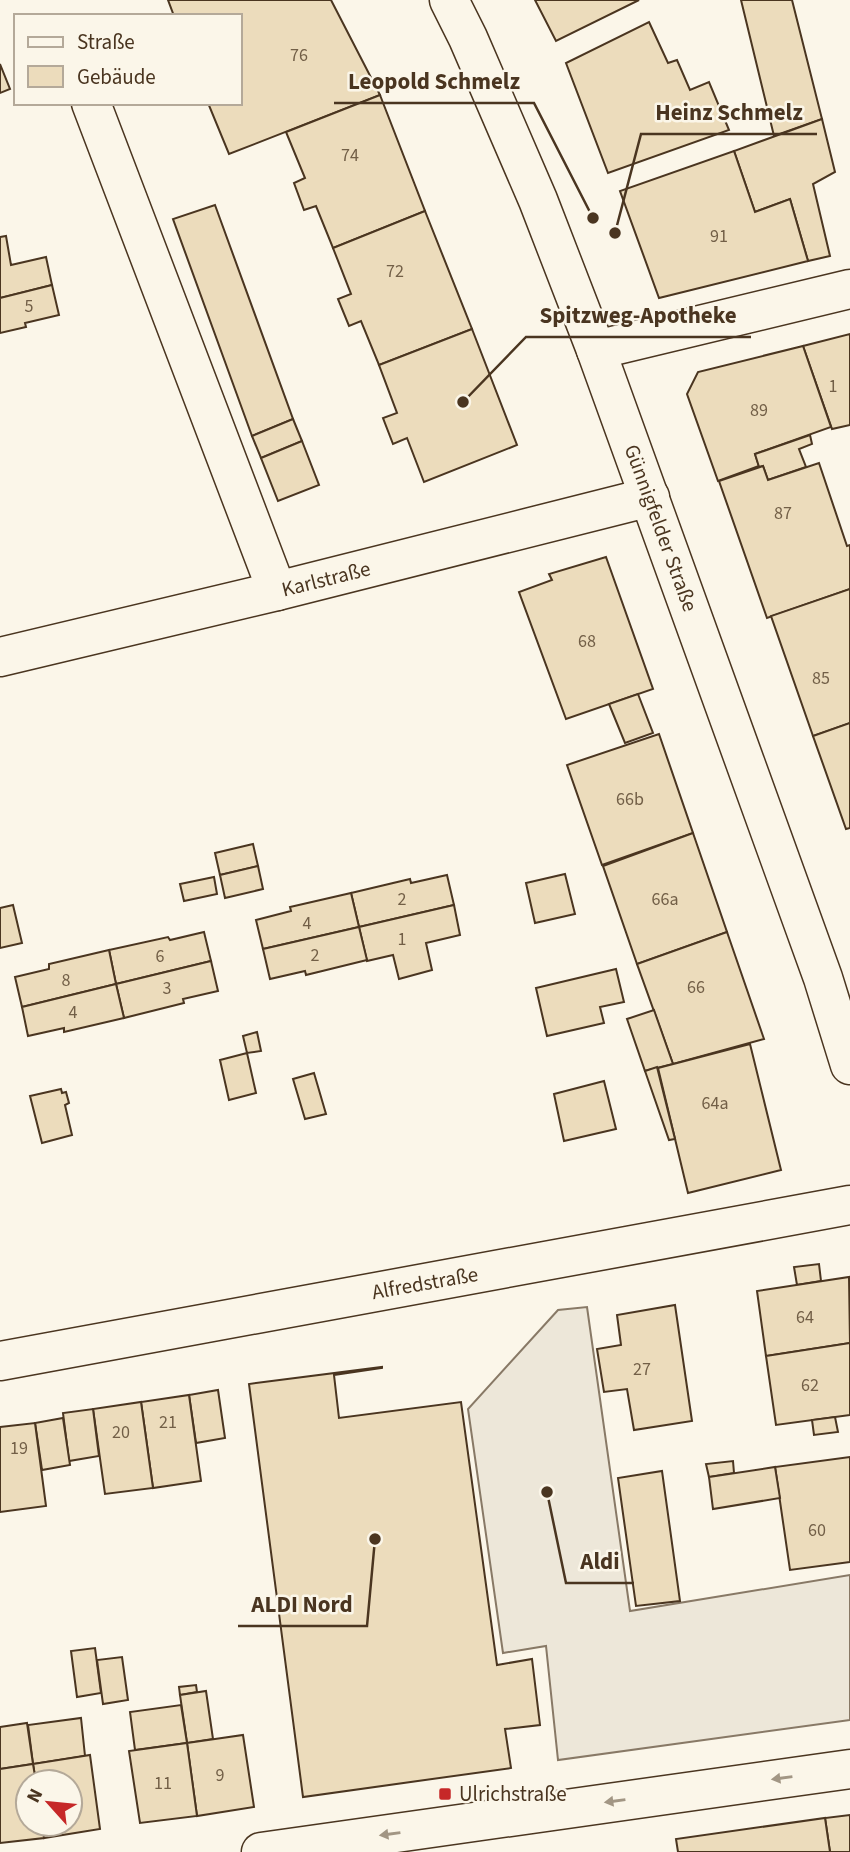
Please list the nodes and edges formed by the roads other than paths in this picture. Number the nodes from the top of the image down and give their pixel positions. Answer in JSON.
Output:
{"nodes":[{"id":1,"x":449,"y":0,"type":"edge"},
{"id":2,"x":92,"y":105,"type":"edge"},
{"id":3,"x":850,"y":289,"type":"edge"},
{"id":4,"x":596,"y":350,"type":"junction"},
{"id":5,"x":650,"y":497,"type":"junction"},
{"id":6,"x":277,"y":591,"type":"junction"},
{"id":7,"x":0,"y":657,"type":"edge"},
{"id":8,"x":850,"y":1065,"type":"edge"},
{"id":9,"x":850,"y":1205,"type":"edge"},
{"id":10,"x":0,"y":1361,"type":"edge"},
{"id":11,"x":850,"y":1769,"type":"edge"},
{"id":12,"x":261,"y":1852,"type":"edge"}],
"edges":[{"from":1,"to":4,"type":"street","name":"Günnigfelder Straße"},
{"from":2,"to":6,"type":"street"},
{"from":3,"to":4,"type":"street"},
{"from":4,"to":5,"type":"street","name":"Günnigfelder Straße"},
{"from":5,"to":6,"type":"street","name":"Karlstraße"},
{"from":5,"to":8,"type":"street","name":"Günnigfelder Straße"},
{"from":6,"to":7,"type":"street","name":"Karlstraße"},
{"from":9,"to":10,"type":"street","name":"Alfredstraße"},
{"from":11,"to":12,"type":"street","one_way":true}]}
